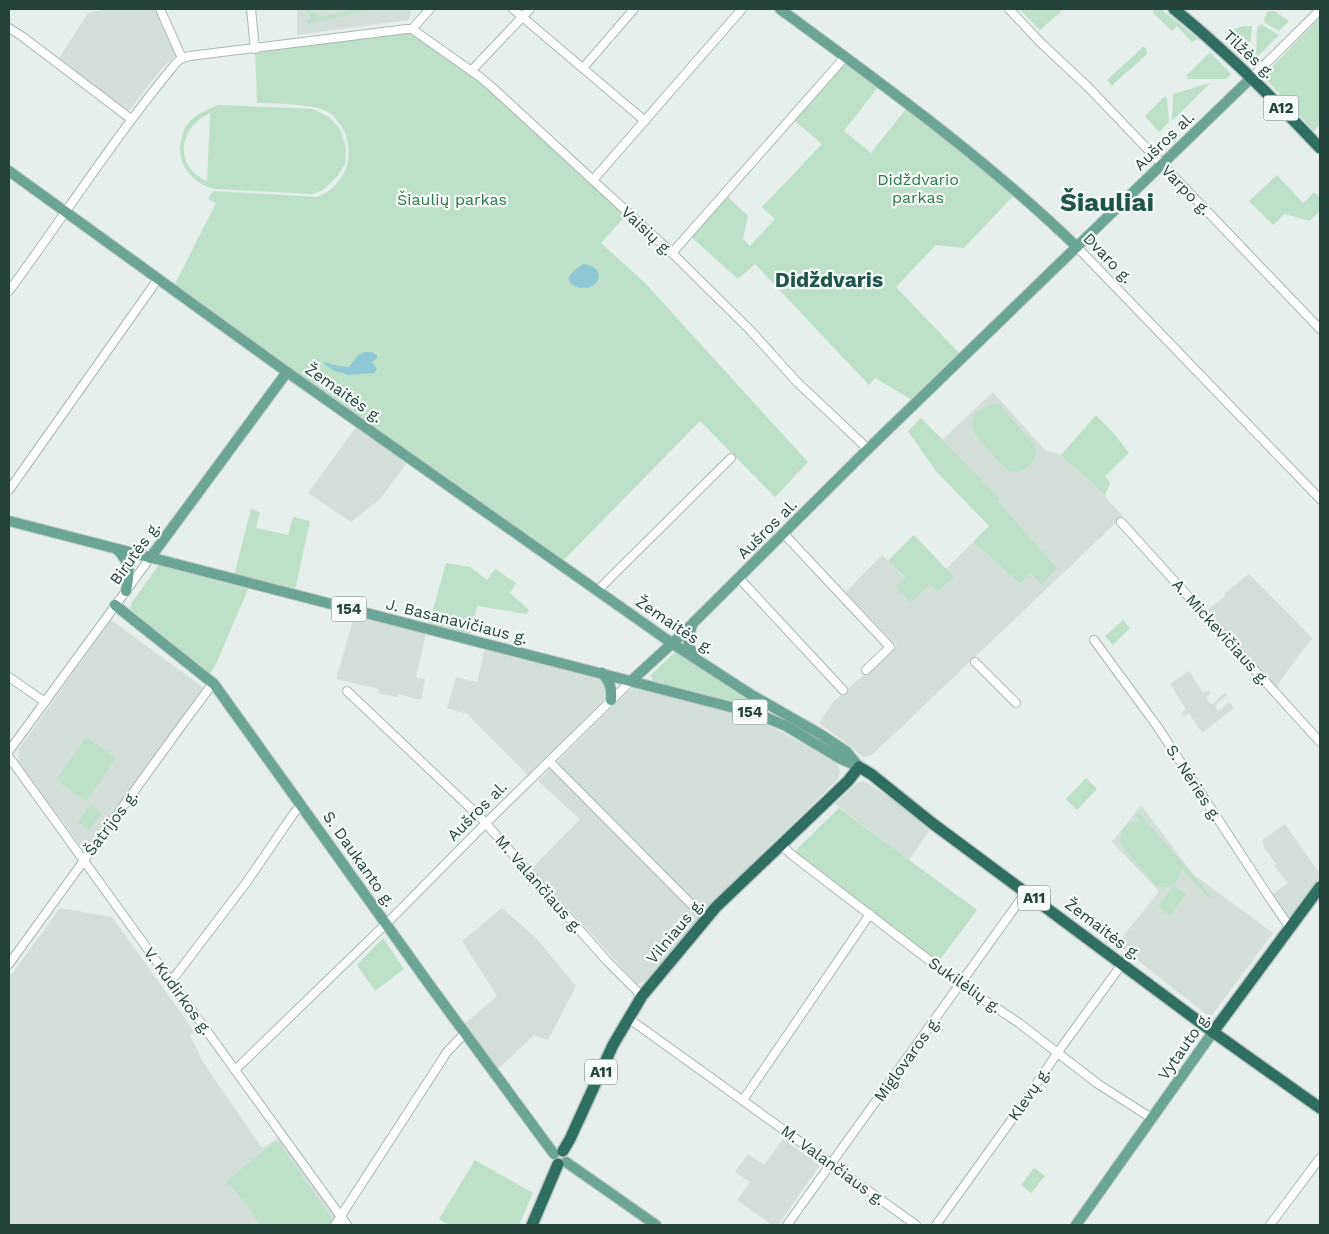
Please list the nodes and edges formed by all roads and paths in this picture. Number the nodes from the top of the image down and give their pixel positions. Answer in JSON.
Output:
{"nodes":[{"id":1,"x":160,"y":9,"type":"edge"},
{"id":2,"x":251,"y":9,"type":"edge"},
{"id":3,"x":430,"y":9,"type":"edge"},
{"id":4,"x":513,"y":9,"type":"edge"},
{"id":5,"x":530,"y":9,"type":"edge"},
{"id":6,"x":634,"y":9,"type":"edge"},
{"id":7,"x":742,"y":9,"type":"edge"},
{"id":8,"x":780,"y":9,"type":"edge"},
{"id":9,"x":1009,"y":9,"type":"edge"},
{"id":10,"x":1174,"y":9,"type":"edge"},
{"id":11,"x":1320,"y":10,"type":"edge"},
{"id":12,"x":523,"y":17,"type":"junction"},
{"id":13,"x":9,"y":28,"type":"edge"},
{"id":14,"x":412,"y":30,"type":"junction"},
{"id":15,"x":255,"y":49,"type":"junction"},
{"id":16,"x":845,"y":57,"type":"junction"},
{"id":17,"x":182,"y":58,"type":"junction"},
{"id":18,"x":584,"y":68,"type":"junction"},
{"id":19,"x":471,"y":71,"type":"junction"},
{"id":20,"x":1252,"y":78,"type":"junction"},
{"id":21,"x":131,"y":120,"type":"junction"},
{"id":22,"x":645,"y":121,"type":"junction"},
{"id":23,"x":1320,"y":148,"type":"edge"},
{"id":24,"x":1161,"y":164,"type":"junction"},
{"id":25,"x":9,"y":171,"type":"edge"},
{"id":26,"x":593,"y":180,"type":"junction"},
{"id":27,"x":66,"y":212,"type":"junction"},
{"id":28,"x":1078,"y":247,"type":"junction"},
{"id":29,"x":672,"y":253,"type":"junction"},
{"id":30,"x":158,"y":279,"type":"junction"},
{"id":31,"x":9,"y":291,"type":"edge"},
{"id":32,"x":1320,"y":329,"type":"edge"},
{"id":33,"x":287,"y":372,"type":"junction"},
{"id":34,"x":868,"y":449,"type":"junction"},
{"id":35,"x":731,"y":458,"type":"dead end"},
{"id":36,"x":9,"y":490,"type":"edge"},
{"id":37,"x":1320,"y":499,"type":"edge"},
{"id":38,"x":9,"y":521,"type":"edge"},
{"id":39,"x":1121,"y":522,"type":"dead end"},
{"id":40,"x":784,"y":534,"type":"junction"},
{"id":41,"x":116,"y":548,"type":"junction"},
{"id":42,"x":150,"y":558,"type":"junction"},
{"id":43,"x":739,"y":578,"type":"junction"},
{"id":44,"x":597,"y":590,"type":"junction"},
{"id":45,"x":126,"y":591,"type":"junction"},
{"id":46,"x":115,"y":605,"type":"junction"},
{"id":47,"x":692,"y":624,"type":"junction"},
{"id":48,"x":1094,"y":640,"type":"dead end"},
{"id":49,"x":673,"y":644,"type":"junction"},
{"id":50,"x":700,"y":662,"type":"junction"},
{"id":51,"x":975,"y":662,"type":"dead end"},
{"id":52,"x":866,"y":670,"type":"dead end"},
{"id":53,"x":602,"y":673,"type":"junction"},
{"id":54,"x":9,"y":677,"type":"edge"},
{"id":55,"x":631,"y":681,"type":"junction"},
{"id":56,"x":214,"y":684,"type":"junction"},
{"id":57,"x":843,"y":690,"type":"dead end"},
{"id":58,"x":346,"y":691,"type":"dead end"},
{"id":59,"x":611,"y":700,"type":"junction"},
{"id":60,"x":45,"y":702,"type":"junction"},
{"id":61,"x":1016,"y":703,"type":"dead end"},
{"id":62,"x":1320,"y":742,"type":"edge"},
{"id":63,"x":9,"y":752,"type":"edge"},
{"id":64,"x":9,"y":757,"type":"edge"},
{"id":65,"x":549,"y":761,"type":"junction"},
{"id":66,"x":860,"y":767,"type":"junction"},
{"id":67,"x":302,"y":805,"type":"junction"},
{"id":68,"x":486,"y":823,"type":"junction"},
{"id":69,"x":781,"y":845,"type":"junction"},
{"id":70,"x":83,"y":860,"type":"junction"},
{"id":71,"x":1320,"y":887,"type":"edge"},
{"id":72,"x":1026,"y":892,"type":"junction"},
{"id":73,"x":870,"y":914,"type":"junction"},
{"id":74,"x":706,"y":919,"type":"junction"},
{"id":75,"x":386,"y":923,"type":"junction"},
{"id":76,"x":1290,"y":928,"type":"junction"},
{"id":77,"x":9,"y":964,"type":"edge"},
{"id":78,"x":1122,"y":964,"type":"junction"},
{"id":79,"x":170,"y":980,"type":"junction"},
{"id":80,"x":960,"y":984,"type":"junction"},
{"id":81,"x":642,"y":996,"type":"junction"},
{"id":82,"x":628,"y":1018,"type":"junction"},
{"id":83,"x":1213,"y":1032,"type":"junction"},
{"id":84,"x":465,"y":1033,"type":"junction"},
{"id":85,"x":1058,"y":1052,"type":"junction"},
{"id":86,"x":235,"y":1070,"type":"junction"},
{"id":87,"x":743,"y":1100,"type":"junction"},
{"id":88,"x":1320,"y":1108,"type":"edge"},
{"id":89,"x":1153,"y":1118,"type":"junction"},
{"id":90,"x":560,"y":1158,"type":"junction"},
{"id":91,"x":1320,"y":1158,"type":"edge"},
{"id":92,"x":832,"y":1163,"type":"junction"},
{"id":93,"x":341,"y":1217,"type":"junction"},
{"id":94,"x":335,"y":1225,"type":"edge"},
{"id":95,"x":347,"y":1225,"type":"edge"},
{"id":96,"x":532,"y":1225,"type":"edge"},
{"id":97,"x":656,"y":1225,"type":"edge"},
{"id":98,"x":787,"y":1225,"type":"edge"},
{"id":99,"x":916,"y":1225,"type":"edge"},
{"id":100,"x":936,"y":1225,"type":"edge"},
{"id":101,"x":1076,"y":1225,"type":"edge"},
{"id":102,"x":1270,"y":1225,"type":"edge"}],
"edges":[{"from":1,"to":17,"type":"street"},
{"from":2,"to":15,"type":"street"},
{"from":3,"to":14,"type":"street"},
{"from":4,"to":12,"type":"street"},
{"from":5,"to":12,"type":"street"},
{"from":6,"to":18,"type":"street"},
{"from":7,"to":22,"type":"street"},
{"from":8,"to":16,"type":"main road","name":"Dvaro g."},
{"from":9,"to":24,"type":"street","name":"Varpo g."},
{"from":10,"to":20,"type":"highway","name":"Tilžės g.","number":"A12"},
{"from":11,"to":20,"type":"street","name":"Aušros al."},
{"from":12,"to":18,"type":"street"},
{"from":12,"to":19,"type":"street"},
{"from":13,"to":21,"type":"street"},
{"from":14,"to":15,"type":"street"},
{"from":14,"to":19,"type":"street","name":"Vaisių g."},
{"from":15,"to":17,"type":"street"},
{"from":16,"to":28,"type":"main road","name":"Dvaro g."},
{"from":16,"to":29,"type":"street"},
{"from":17,"to":21,"type":"street"},
{"from":18,"to":22,"type":"street"},
{"from":19,"to":26,"type":"street","name":"Vaisių g."},
{"from":20,"to":23,"type":"highway","name":"Tilžės g.","number":"A12"},
{"from":20,"to":24,"type":"main road","name":"Aušros al."},
{"from":21,"to":27,"type":"street"},
{"from":22,"to":26,"type":"street"},
{"from":24,"to":28,"type":"main road","name":"Aušros al."},
{"from":24,"to":32,"type":"street","name":"Varpo g."},
{"from":25,"to":27,"type":"main road","name":"Žemaitės g."},
{"from":26,"to":29,"type":"street","name":"Vaisių g."},
{"from":27,"to":30,"type":"main road","name":"Žemaitės g."},
{"from":27,"to":31,"type":"street"},
{"from":28,"to":34,"type":"main road","name":"Aušros al."},
{"from":28,"to":37,"type":"street","name":"Dvaro g."},
{"from":29,"to":34,"type":"street","name":"Vaisių g."},
{"from":30,"to":33,"type":"main road","name":"Žemaitės g."},
{"from":30,"to":36,"type":"street"},
{"from":33,"to":42,"type":"main road","name":"Birutės g."},
{"from":33,"to":44,"type":"main road","name":"Žemaitės g."},
{"from":34,"to":40,"type":"main road","name":"Aušros al."},
{"from":35,"to":44,"type":"street"},
{"from":38,"to":41,"type":"main road","name":"J. Basanavičiaus g.","number":"154"},
{"from":39,"to":62,"type":"street","name":"A. Mickevičiaus g."},
{"from":40,"to":43,"type":"main road","name":"Aušros al."},
{"from":40,"to":52,"type":"street"},
{"from":41,"to":42,"type":"main road","name":"J. Basanavičiaus g.","number":"154"},
{"from":41,"to":45,"type":"main road"},
{"from":42,"to":45,"type":"street","name":"Birutės g."},
{"from":42,"to":53,"type":"main road","name":"J. Basanavičiaus g.","number":"154"},
{"from":43,"to":47,"type":"main road","name":"Aušros al."},
{"from":43,"to":57,"type":"street"},
{"from":44,"to":49,"type":"main road","name":"Žemaitės g."},
{"from":45,"to":46,"type":"street","name":"Birutės g."},
{"from":46,"to":56,"type":"main road","name":"S. Daukanto g."},
{"from":46,"to":60,"type":"street","name":"Birutės g."},
{"from":47,"to":49,"type":"main road","name":"Aušros al."},
{"from":47,"to":50,"type":"main road"},
{"from":48,"to":76,"type":"street","name":"S. Nėries g."},
{"from":49,"to":50,"type":"main road","name":"Žemaitės g."},
{"from":49,"to":55,"type":"main road","name":"Aušros al."},
{"from":50,"to":66,"type":"main road","name":"Žemaitės g."},
{"from":51,"to":61,"type":"street"},
{"from":53,"to":55,"type":"main road","name":"J. Basanavičiaus g.","number":"154"},
{"from":53,"to":59,"type":"main road"},
{"from":54,"to":60,"type":"street"},
{"from":55,"to":59,"type":"street","name":"Aušros al."},
{"from":55,"to":66,"type":"main road","name":"J. Basanavičiaus g.","number":"154"},
{"from":56,"to":67,"type":"main road","name":"S. Daukanto g."},
{"from":56,"to":70,"type":"street","name":"Šatrijos g."},
{"from":58,"to":68,"type":"street","name":"M. Valančiaus g."},
{"from":59,"to":65,"type":"street","name":"Aušros al."},
{"from":60,"to":63,"type":"street","name":"Birutės g."},
{"from":64,"to":70,"type":"street","name":"V. Kudirkos g."},
{"from":65,"to":68,"type":"street","name":"Aušros al."},
{"from":65,"to":74,"type":"street"},
{"from":66,"to":69,"type":"highway","name":"Vilniaus g.","number":"A11"},
{"from":66,"to":72,"type":"highway","name":"Žemaitės g.","number":"A11"},
{"from":67,"to":75,"type":"main road","name":"S. Daukanto g."},
{"from":67,"to":79,"type":"street"},
{"from":68,"to":75,"type":"street","name":"Aušros al."},
{"from":68,"to":81,"type":"street","name":"M. Valančiaus g."},
{"from":69,"to":73,"type":"street","name":"Sukilėlių g."},
{"from":69,"to":74,"type":"highway","name":"Vilniaus g.","number":"A11"},
{"from":70,"to":77,"type":"street","name":"Šatrijos g."},
{"from":70,"to":79,"type":"street","name":"V. Kudirkos g."},
{"from":71,"to":76,"type":"highway","name":"Vytauto g."},
{"from":72,"to":78,"type":"highway","name":"Žemaitės g.","number":"A11"},
{"from":72,"to":80,"type":"street","name":"Miglovaros g."},
{"from":73,"to":80,"type":"street","name":"Sukilėlių g."},
{"from":73,"to":87,"type":"street"},
{"from":74,"to":81,"type":"highway","name":"Vilniaus g.","number":"A11"},
{"from":75,"to":84,"type":"main road","name":"S. Daukanto g."},
{"from":75,"to":86,"type":"street","name":"Aušros al."},
{"from":76,"to":83,"type":"highway","name":"Vytauto g."},
{"from":78,"to":83,"type":"highway","name":"Žemaitės g.","number":"A11"},
{"from":78,"to":85,"type":"street","name":"Klevų g."},
{"from":79,"to":86,"type":"street","name":"V. Kudirkos g."},
{"from":80,"to":85,"type":"street","name":"Sukilėlių g."},
{"from":80,"to":92,"type":"street","name":"Miglovaros g."},
{"from":81,"to":82,"type":"highway","name":"Vilniaus g.","number":"A11"},
{"from":82,"to":87,"type":"street","name":"M. Valančiaus g."},
{"from":82,"to":90,"type":"highway","name":"Vilniaus g.","number":"A11"},
{"from":83,"to":88,"type":"highway","name":"Žemaitės g.","number":"A11"},
{"from":83,"to":89,"type":"main road","name":"Vytauto g."},
{"from":84,"to":90,"type":"main road","name":"S. Daukanto g."},
{"from":84,"to":93,"type":"street"},
{"from":85,"to":89,"type":"street","name":"Sukilėlių g."},
{"from":85,"to":100,"type":"street","name":"Klevų g."},
{"from":86,"to":93,"type":"street","name":"V. Kudirkos g."},
{"from":87,"to":92,"type":"street","name":"M. Valančiaus g."},
{"from":89,"to":101,"type":"main road","name":"Vytauto g."},
{"from":90,"to":96,"type":"highway","name":"Vilniaus g.","number":"A11"},
{"from":90,"to":97,"type":"main road","name":"S. Daukanto g."},
{"from":91,"to":102,"type":"street"},
{"from":92,"to":98,"type":"street","name":"Miglovaros g."},
{"from":92,"to":99,"type":"street","name":"M. Valančiaus g."},
{"from":93,"to":94,"type":"street"},
{"from":93,"to":95,"type":"street","name":"V. Kudirkos g."}]}
